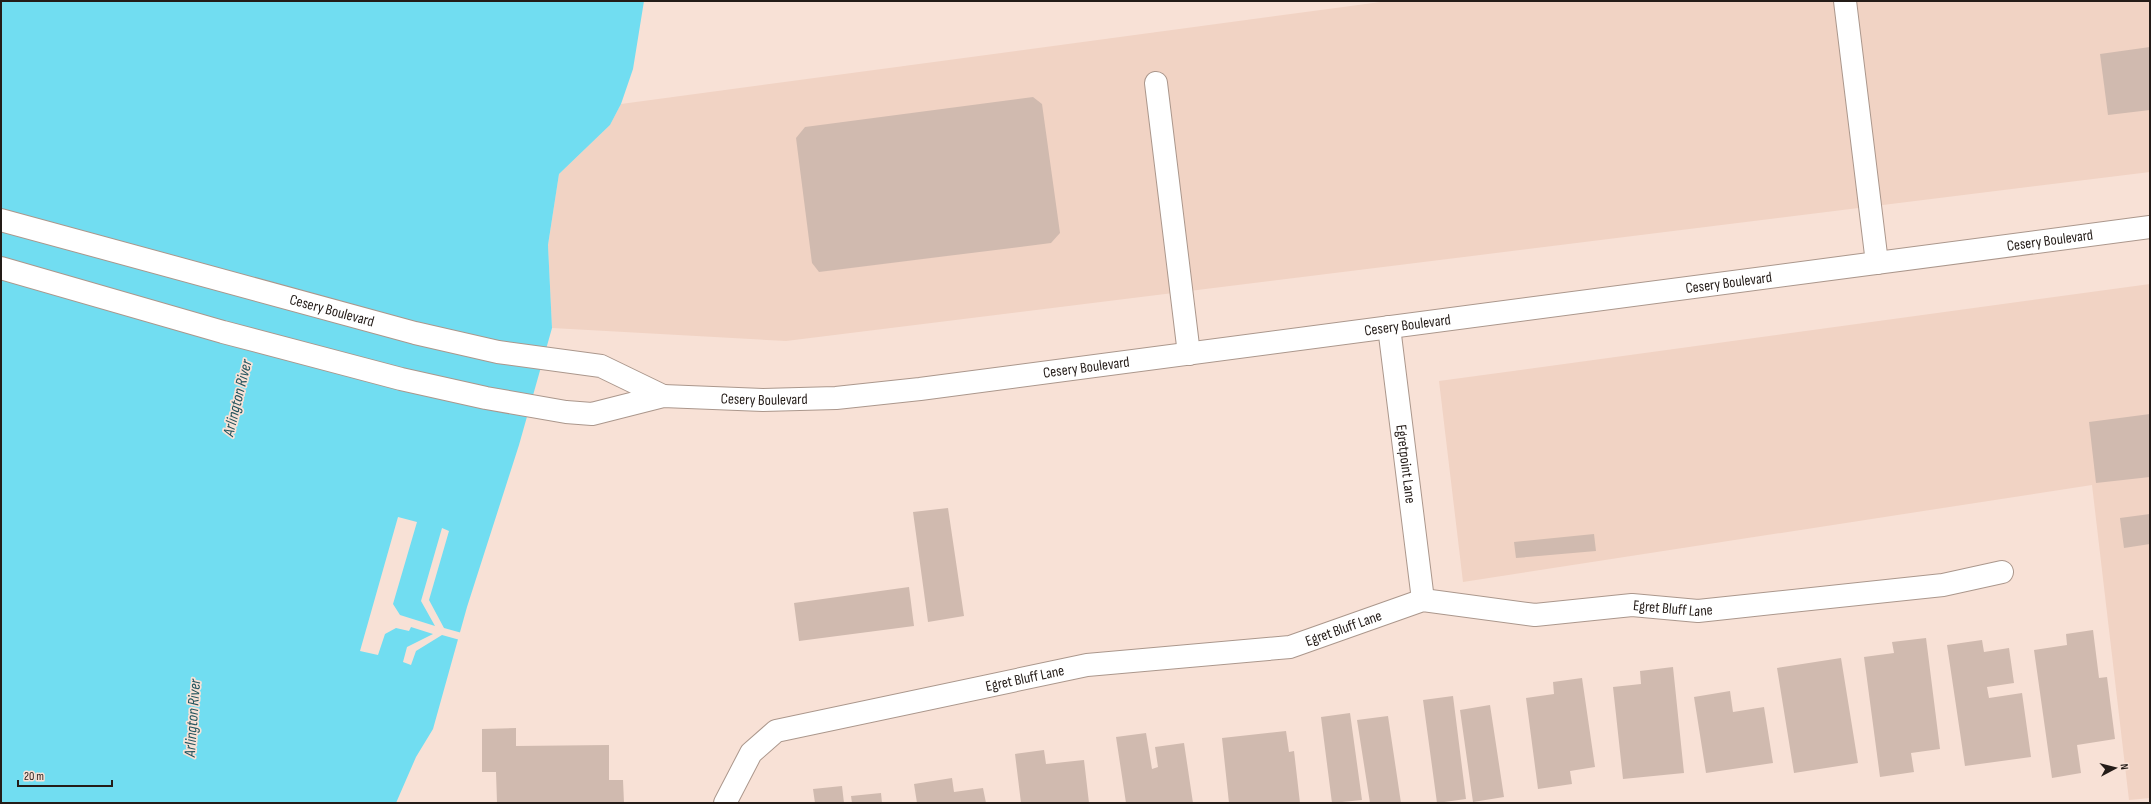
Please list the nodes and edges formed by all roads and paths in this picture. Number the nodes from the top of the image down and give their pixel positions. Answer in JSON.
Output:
{"nodes":[{"id":1,"x":1845,"y":1,"type":"edge"},
{"id":2,"x":1156,"y":83,"type":"dead end"},
{"id":3,"x":1,"y":220,"type":"edge"},
{"id":4,"x":2150,"y":227,"type":"edge"},
{"id":5,"x":1877,"y":263,"type":"junction"},
{"id":6,"x":1,"y":268,"type":"edge"},
{"id":7,"x":1388,"y":327,"type":"junction"},
{"id":8,"x":1189,"y":354,"type":"junction"},
{"id":9,"x":663,"y":396,"type":"junction"},
{"id":10,"x":2002,"y":572,"type":"dead end"},
{"id":11,"x":1422,"y":600,"type":"junction"},
{"id":12,"x":725,"y":803,"type":"edge"}],
"edges":[{"from":1,"to":5,"type":"main road"},
{"from":2,"to":8,"type":"main road"},
{"from":3,"to":9,"type":"main road","name":"Cesery Boulevard"},
{"from":4,"to":5,"type":"main road","name":"Cesery Boulevard"},
{"from":5,"to":7,"type":"main road","name":"Cesery Boulevard"},
{"from":6,"to":9,"type":"main road","name":"Cesery Boulevard"},
{"from":7,"to":8,"type":"main road","name":"Cesery Boulevard"},
{"from":7,"to":11,"type":"main road","name":"Egretpoint Lane"},
{"from":8,"to":9,"type":"main road","name":"Cesery Boulevard"},
{"from":10,"to":11,"type":"main road","name":"Egret Bluff Lane"},
{"from":11,"to":12,"type":"main road","name":"Egret Bluff Lane"}]}
